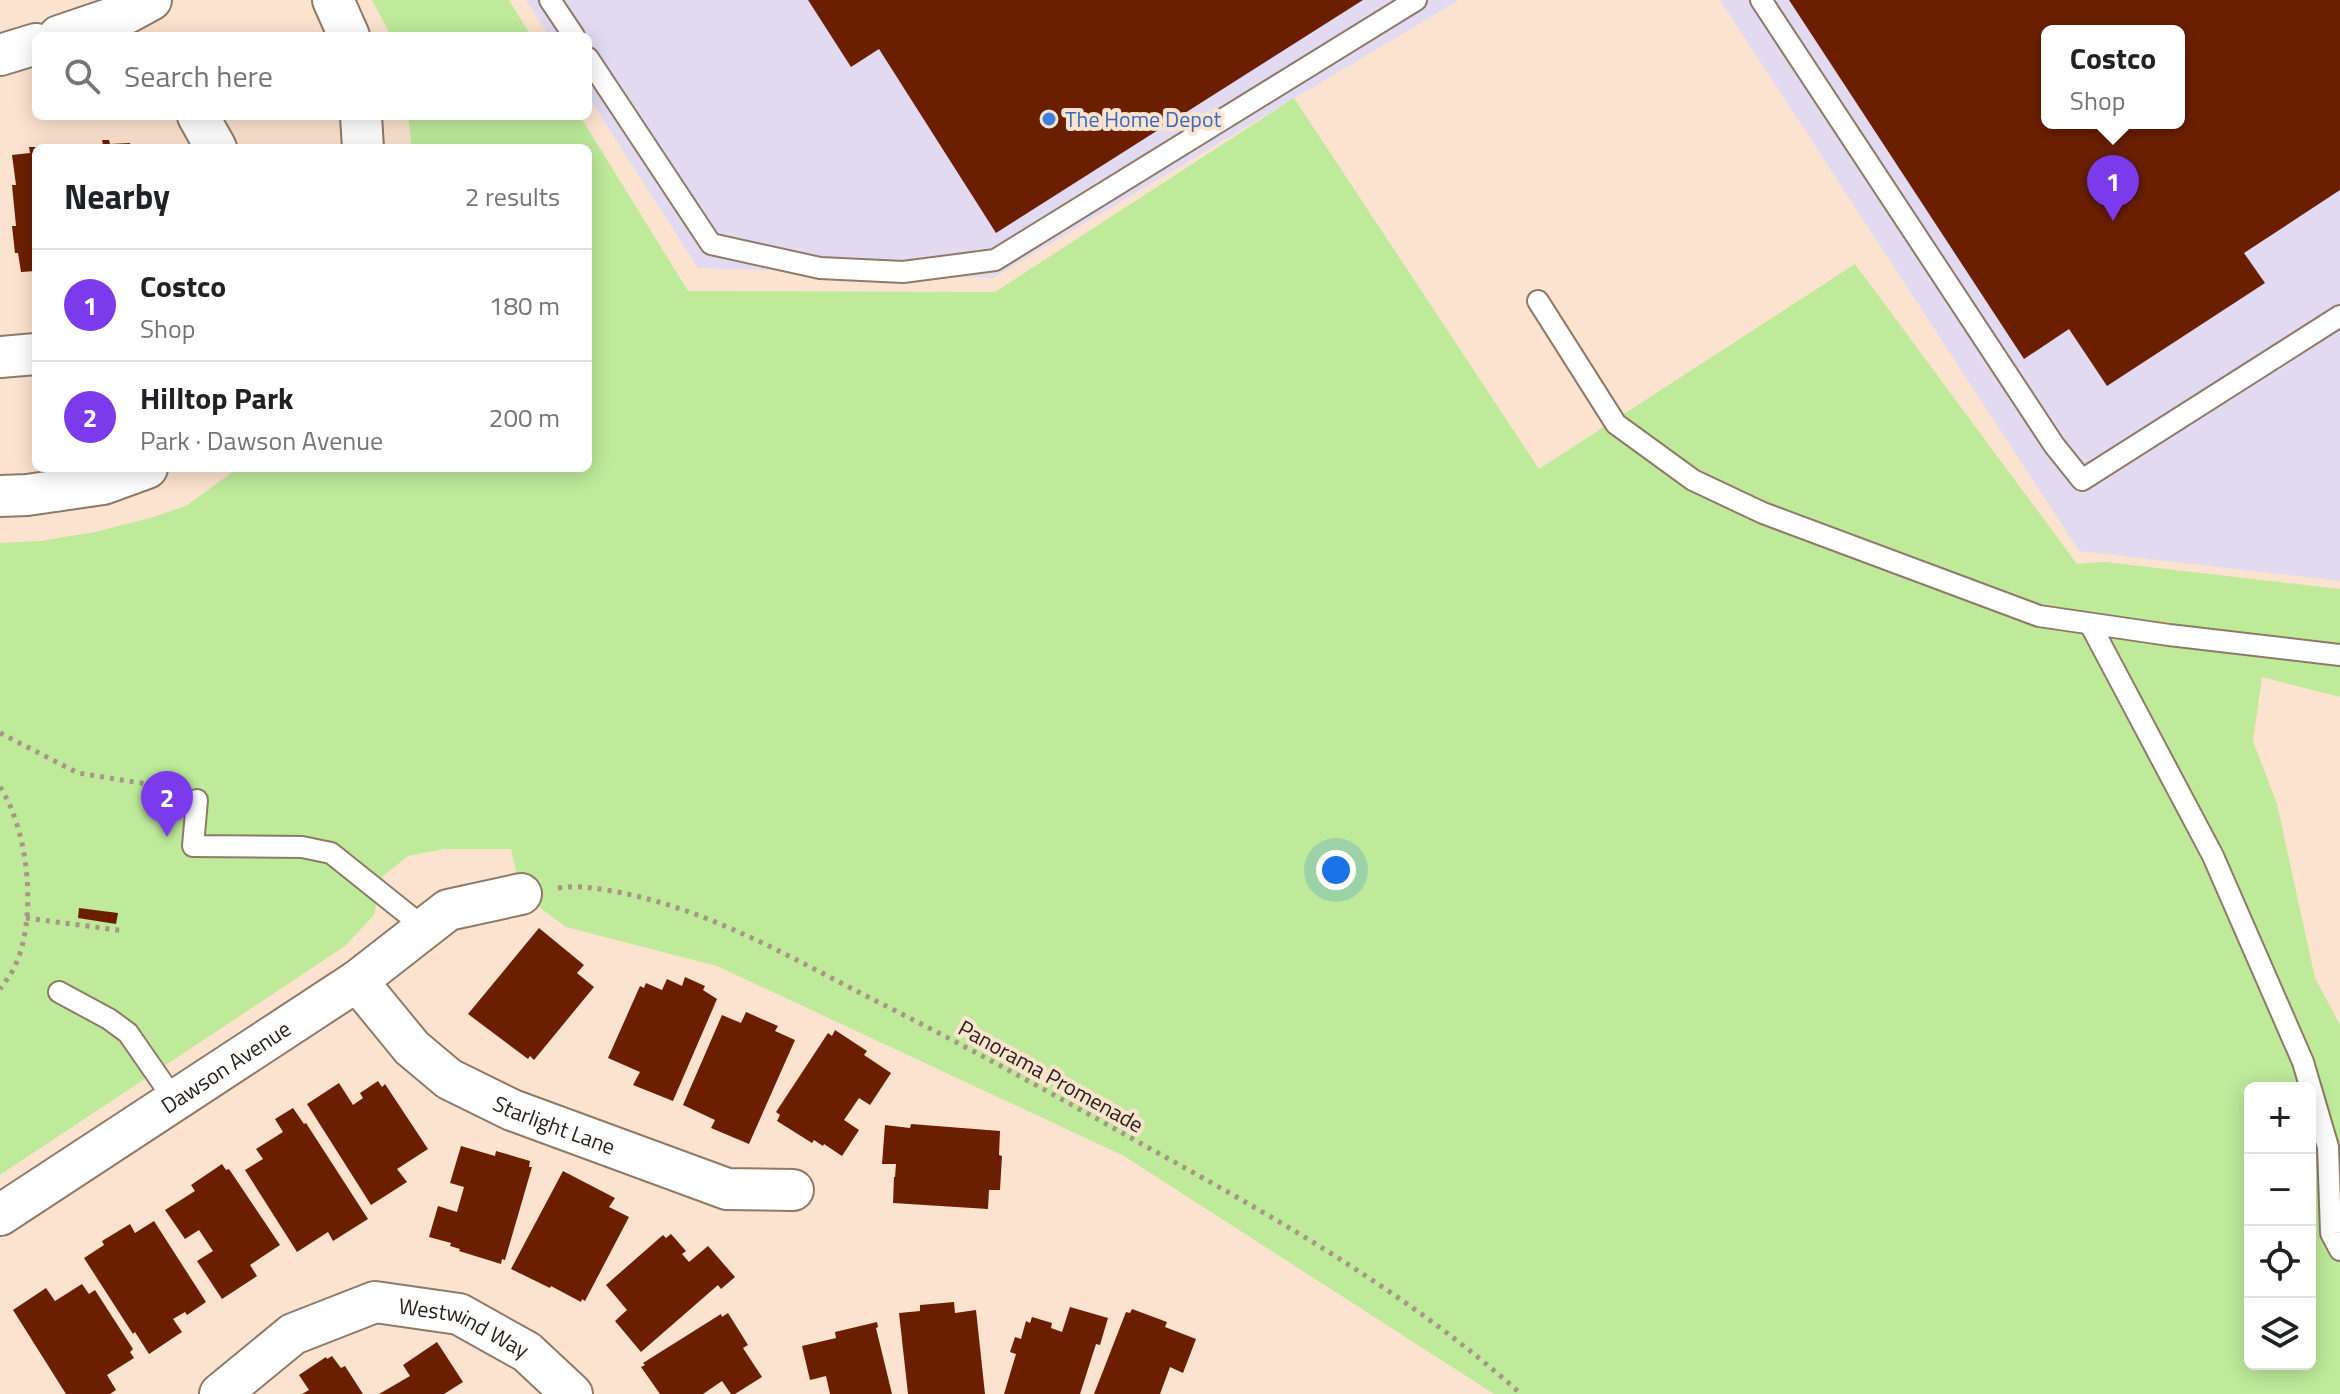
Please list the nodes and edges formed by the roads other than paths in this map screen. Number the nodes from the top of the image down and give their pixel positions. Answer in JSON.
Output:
{"nodes":[{"id":1,"x":333,"y":0,"type":"edge"},
{"id":2,"x":550,"y":0,"type":"edge"},
{"id":3,"x":1416,"y":0,"type":"edge"},
{"id":4,"x":1761,"y":0,"type":"edge"},
{"id":5,"x":141,"y":16,"type":"edge"},
{"id":6,"x":75,"y":32,"type":"edge"},
{"id":7,"x":347,"y":32,"type":"edge"},
{"id":8,"x":571,"y":32,"type":"edge"},
{"id":9,"x":32,"y":45,"type":"edge"},
{"id":10,"x":0,"y":55,"type":"edge"},
{"id":11,"x":592,"y":64,"type":"edge"},
{"id":12,"x":200,"y":120,"type":"edge"},
{"id":13,"x":361,"y":120,"type":"edge"},
{"id":14,"x":214,"y":144,"type":"edge"},
{"id":15,"x":363,"y":144,"type":"edge"},
{"id":16,"x":1538,"y":301,"type":"dead end"},
{"id":17,"x":2340,"y":316,"type":"edge"},
{"id":18,"x":32,"y":354,"type":"edge"},
{"id":19,"x":0,"y":357,"type":"edge"},
{"id":20,"x":136,"y":472,"type":"edge"},
{"id":21,"x":0,"y":496,"type":"edge"},
{"id":22,"x":2090,"y":624,"type":"junction"},
{"id":23,"x":2340,"y":655,"type":"edge"},
{"id":24,"x":197,"y":800,"type":"road end"},
{"id":25,"x":521,"y":894,"type":"road end"},
{"id":26,"x":437,"y":920,"type":"junction"},
{"id":27,"x":357,"y":981,"type":"junction"},
{"id":28,"x":59,"y":992,"type":"dead end"},
{"id":29,"x":175,"y":1101,"type":"junction"},
{"id":30,"x":793,"y":1190,"type":"dead end"},
{"id":31,"x":0,"y":1215,"type":"edge"},
{"id":32,"x":2340,"y":1250,"type":"edge"},
{"id":33,"x":220,"y":1394,"type":"edge"},
{"id":34,"x":572,"y":1394,"type":"edge"}],
"edges":[{"from":1,"to":7,"type":"street"},
{"from":2,"to":8,"type":"lane"},
{"from":3,"to":11,"type":"lane"},
{"from":4,"to":17,"type":"lane"},
{"from":5,"to":6,"type":"street"},
{"from":9,"to":10,"type":"street"},
{"from":12,"to":14,"type":"street"},
{"from":13,"to":15,"type":"street"},
{"from":16,"to":22,"type":"lane"},
{"from":18,"to":19,"type":"street"},
{"from":20,"to":21,"type":"street"},
{"from":22,"to":23,"type":"lane"},
{"from":22,"to":32,"type":"lane"},
{"from":24,"to":26,"type":"lane"},
{"from":25,"to":26,"type":"street"},
{"from":26,"to":27,"type":"street","name":"Dawson Avenue"},
{"from":27,"to":29,"type":"street","name":"Dawson Avenue"},
{"from":27,"to":30,"type":"street","name":"Starlight Lane"},
{"from":28,"to":29,"type":"lane"},
{"from":29,"to":31,"type":"street","name":"Dawson Avenue"},
{"from":33,"to":34,"type":"street","name":"Westwind Way"}]}
